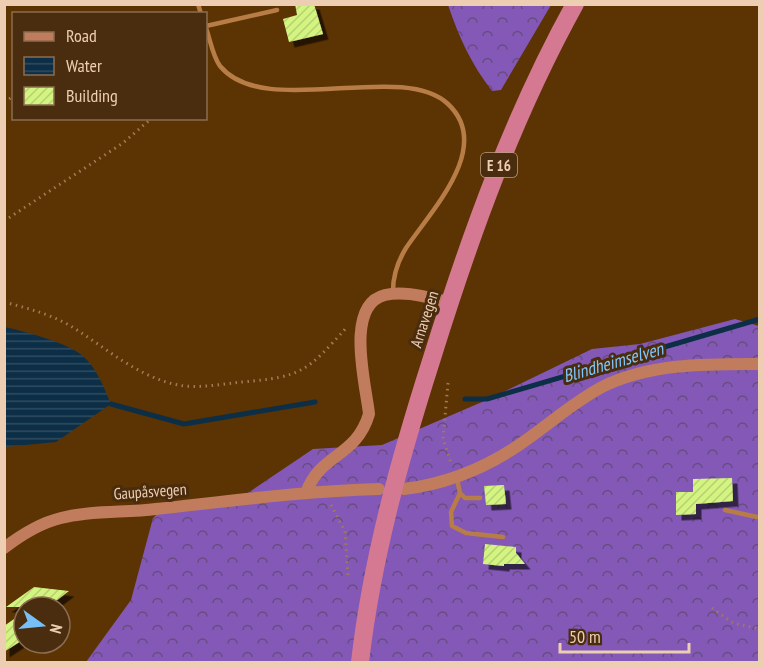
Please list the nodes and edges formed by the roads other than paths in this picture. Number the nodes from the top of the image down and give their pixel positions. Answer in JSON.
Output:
{"nodes":[{"id":1,"x":575,"y":4,"type":"edge"},
{"id":2,"x":277,"y":10,"type":"dead end"},
{"id":3,"x":207,"y":27,"type":"edge"},
{"id":4,"x":207,"y":30,"type":"edge"},
{"id":5,"x":392,"y":294,"type":"junction"},
{"id":6,"x":449,"y":302,"type":"junction"},
{"id":7,"x":759,"y":364,"type":"edge"},
{"id":8,"x":457,"y":476,"type":"junction"},
{"id":9,"x":379,"y":489,"type":"dead end"},
{"id":10,"x":404,"y":489,"type":"dead end"},
{"id":11,"x":306,"y":493,"type":"junction"},
{"id":12,"x":460,"y":494,"type":"junction"},
{"id":13,"x":480,"y":498,"type":"dead end"},
{"id":14,"x":725,"y":510,"type":"dead end"},
{"id":15,"x":757,"y":516,"type":"dead end"},
{"id":16,"x":503,"y":537,"type":"dead end"},
{"id":17,"x":4,"y":548,"type":"edge"},
{"id":18,"x":360,"y":663,"type":"edge"}],
"edges":[{"from":1,"to":6,"type":"highway","name":"Arnavegen","number":"E 16"},
{"from":2,"to":3,"type":"lane"},
{"from":4,"to":5,"type":"lane"},
{"from":5,"to":6,"type":"street"},
{"from":5,"to":11,"type":"street"},
{"from":6,"to":18,"type":"highway","name":"Arnavegen","number":"E 16"},
{"from":7,"to":8,"type":"street"},
{"from":8,"to":10,"type":"street"},
{"from":8,"to":12,"type":"lane"},
{"from":9,"to":11,"type":"street","name":"Gaupåsvegen"},
{"from":11,"to":17,"type":"street","name":"Gaupåsvegen"},
{"from":12,"to":13,"type":"lane"},
{"from":12,"to":16,"type":"lane"},
{"from":14,"to":15,"type":"lane"}]}
